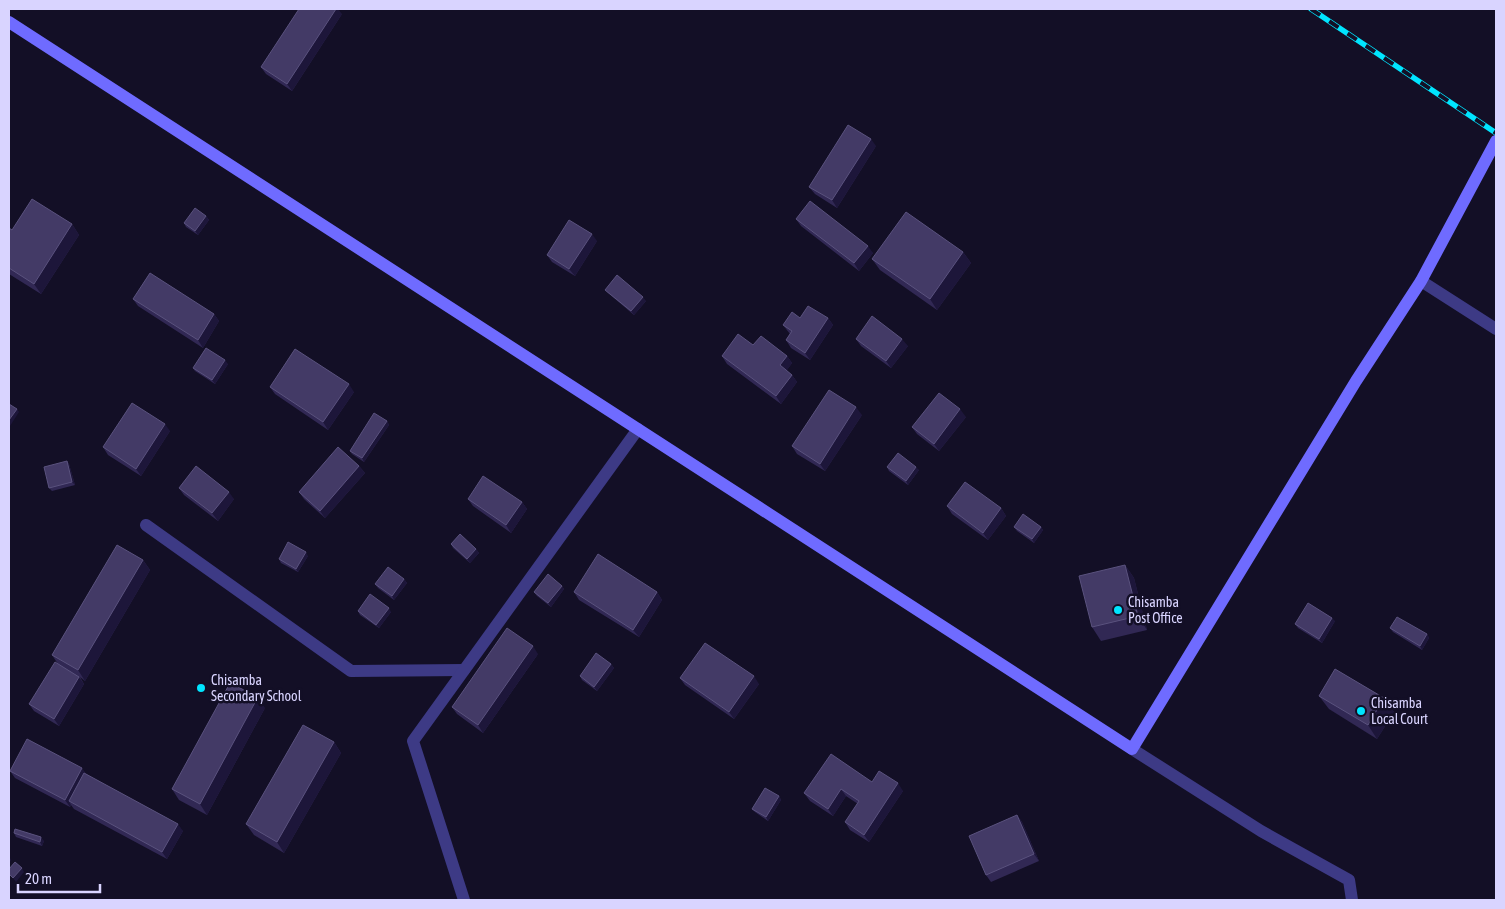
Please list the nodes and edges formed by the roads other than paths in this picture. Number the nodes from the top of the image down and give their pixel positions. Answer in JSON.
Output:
{"nodes":[{"id":1,"x":9,"y":24,"type":"edge"},
{"id":2,"x":1496,"y":141,"type":"edge"},
{"id":3,"x":1421,"y":280,"type":"junction"},
{"id":4,"x":1496,"y":329,"type":"edge"},
{"id":5,"x":638,"y":429,"type":"junction"},
{"id":6,"x":146,"y":525,"type":"dead end"},
{"id":7,"x":464,"y":670,"type":"junction"},
{"id":8,"x":1132,"y":749,"type":"junction"},
{"id":9,"x":464,"y":900,"type":"edge"},
{"id":10,"x":1352,"y":900,"type":"edge"}],
"edges":[{"from":1,"to":5,"type":"main road"},
{"from":2,"to":3,"type":"main road"},
{"from":3,"to":4,"type":"street"},
{"from":3,"to":8,"type":"main road"},
{"from":5,"to":7,"type":"street"},
{"from":5,"to":8,"type":"main road"},
{"from":6,"to":7,"type":"street"},
{"from":7,"to":9,"type":"street"},
{"from":8,"to":10,"type":"street"}]}
